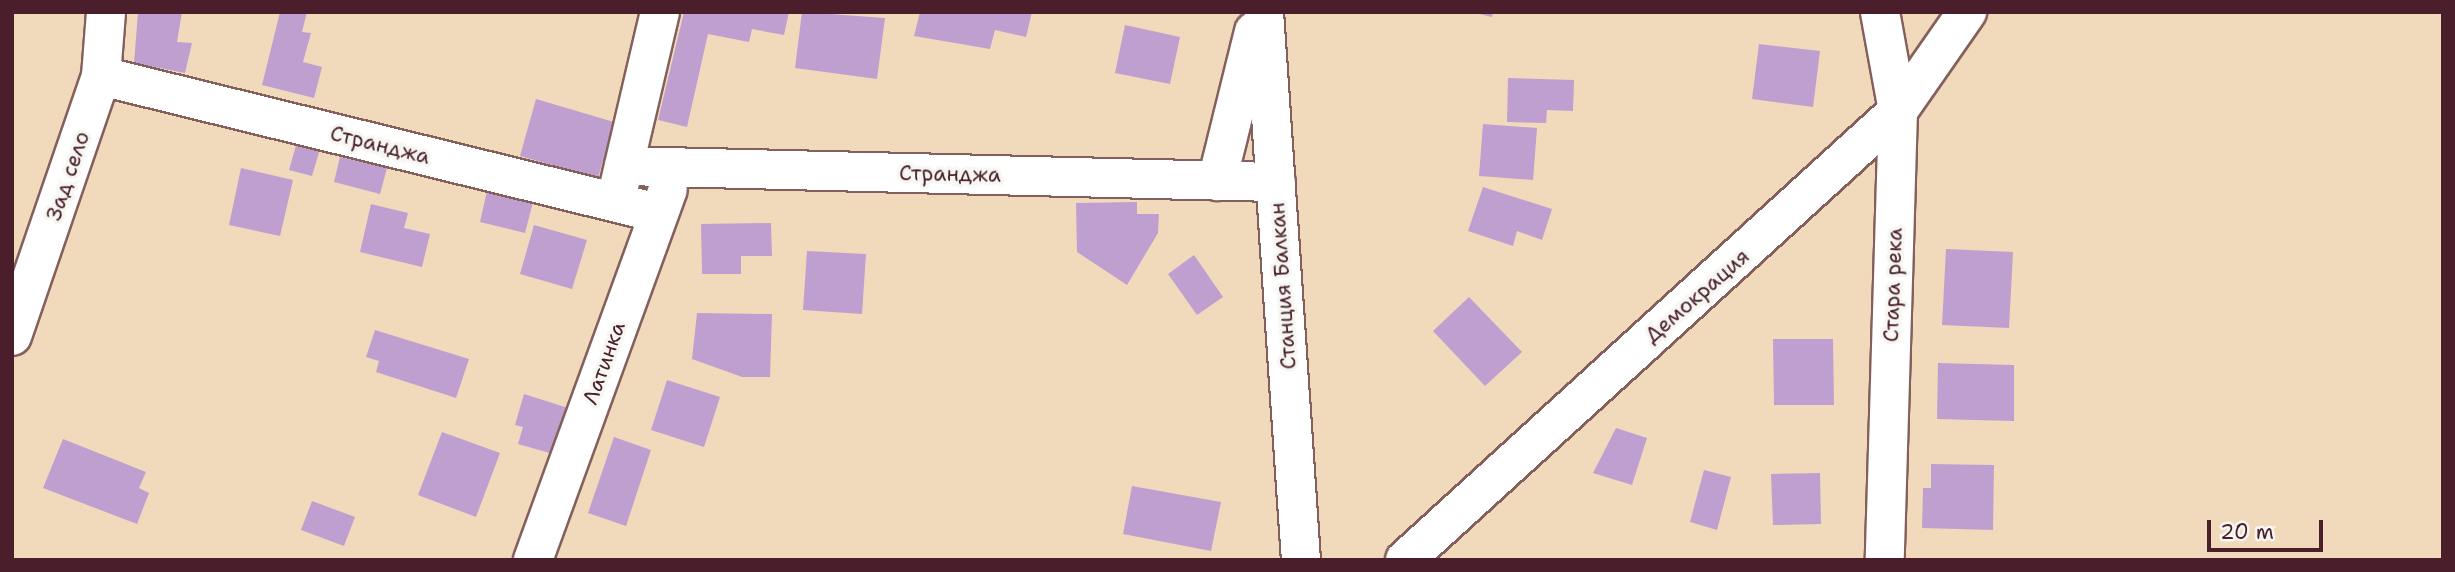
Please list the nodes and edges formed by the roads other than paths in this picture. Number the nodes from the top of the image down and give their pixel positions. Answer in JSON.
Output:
{"nodes":[{"id":1,"x":106,"y":12,"type":"edge"},
{"id":2,"x":660,"y":12,"type":"edge"},
{"id":3,"x":1259,"y":12,"type":"edge"},
{"id":4,"x":1264,"y":12,"type":"edge"},
{"id":5,"x":1880,"y":12,"type":"edge"},
{"id":6,"x":1967,"y":12,"type":"edge"},
{"id":7,"x":101,"y":76,"type":"junction"},
{"id":8,"x":1898,"y":111,"type":"junction"},
{"id":9,"x":624,"y":166,"type":"junction"},
{"id":10,"x":677,"y":167,"type":"junction"},
{"id":11,"x":1217,"y":181,"type":"junction"},
{"id":12,"x":1276,"y":182,"type":"junction"},
{"id":13,"x":616,"y":203,"type":"junction"},
{"id":14,"x":659,"y":213,"type":"junction"},
{"id":15,"x":12,"y":336,"type":"edge"},
{"id":16,"x":533,"y":560,"type":"edge"},
{"id":17,"x":1301,"y":560,"type":"edge"},
{"id":18,"x":1405,"y":560,"type":"edge"},
{"id":19,"x":1885,"y":560,"type":"edge"}],
"edges":[{"from":1,"to":7,"type":"street","name":"Зад село"},
{"from":2,"to":9,"type":"street"},
{"from":3,"to":11,"type":"street"},
{"from":4,"to":12,"type":"street","name":"Станция Балкан"},
{"from":5,"to":8,"type":"street","name":"Стара река"},
{"from":6,"to":8,"type":"street","name":"Демокрация"},
{"from":7,"to":13,"type":"street","name":"Странджа"},
{"from":7,"to":15,"type":"street","name":"Зад село"},
{"from":8,"to":18,"type":"street","name":"Демокрация"},
{"from":8,"to":19,"type":"street","name":"Стара река"},
{"from":9,"to":10,"type":"street","name":"Странджа"},
{"from":9,"to":13,"type":"street"},
{"from":10,"to":11,"type":"street","name":"Странджа"},
{"from":10,"to":14,"type":"street","name":"Латинка"},
{"from":11,"to":12,"type":"street","name":"Странджа"},
{"from":12,"to":17,"type":"street","name":"Станция Балкан"},
{"from":13,"to":14,"type":"street","name":"Странджа"},
{"from":14,"to":16,"type":"street","name":"Латинка"}]}
